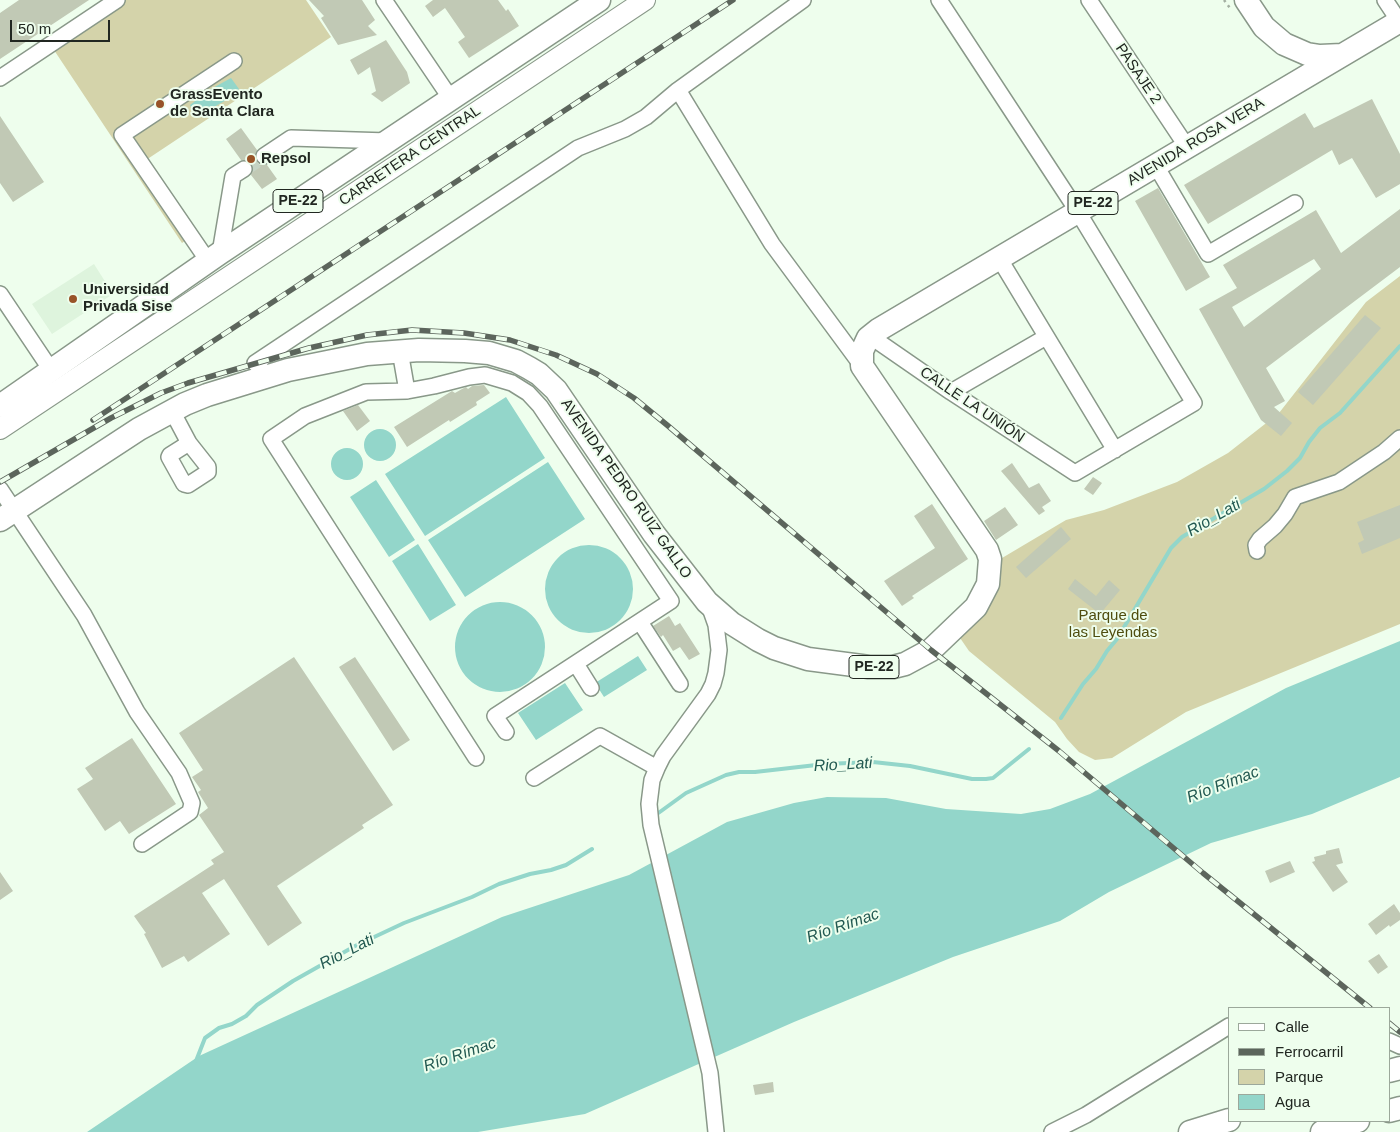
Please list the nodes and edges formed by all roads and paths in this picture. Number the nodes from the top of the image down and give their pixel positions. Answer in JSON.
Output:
{"nodes":[{"id":1,"x":384,"y":0,"type":"edge"},
{"id":2,"x":599,"y":0,"type":"edge"},
{"id":3,"x":645,"y":0,"type":"edge"},
{"id":4,"x":803,"y":0,"type":"edge"},
{"id":5,"x":939,"y":0,"type":"edge"},
{"id":6,"x":1090,"y":0,"type":"edge"},
{"id":7,"x":1246,"y":0,"type":"edge"},
{"id":8,"x":1385,"y":0,"type":"edge"},
{"id":9,"x":112,"y":1,"type":"edge"},
{"id":10,"x":1400,"y":21,"type":"edge"},
{"id":11,"x":1344,"y":54,"type":"junction"},
{"id":12,"x":234,"y":62,"type":"dead end"},
{"id":13,"x":0,"y":78,"type":"edge"},
{"id":14,"x":678,"y":90,"type":"junction"},
{"id":15,"x":451,"y":99,"type":"junction"},
{"id":16,"x":388,"y":141,"type":"junction"},
{"id":17,"x":1188,"y":147,"type":"junction"},
{"id":18,"x":264,"y":156,"type":"tunnel mouth"},
{"id":19,"x":1156,"y":166,"type":"junction"},
{"id":20,"x":244,"y":169,"type":"tunnel mouth"},
{"id":21,"x":1295,"y":203,"type":"dead end"},
{"id":22,"x":1078,"y":212,"type":"junction"},
{"id":23,"x":214,"y":257,"type":"junction"},
{"id":24,"x":999,"y":258,"type":"junction"},
{"id":25,"x":0,"y":294,"type":"edge"},
{"id":26,"x":870,"y":336,"type":"junction"},
{"id":27,"x":1046,"y":337,"type":"junction"},
{"id":28,"x":400,"y":350,"type":"junction"},
{"id":29,"x":862,"y":366,"type":"junction"},
{"id":30,"x":51,"y":370,"type":"junction"},
{"id":31,"x":268,"y":376,"type":"junction"},
{"id":32,"x":407,"y":391,"type":"junction"},
{"id":33,"x":951,"y":392,"type":"junction"},
{"id":34,"x":0,"y":406,"type":"edge"},
{"id":35,"x":172,"y":411,"type":"junction"},
{"id":36,"x":0,"y":429,"type":"edge"},
{"id":37,"x":1400,"y":438,"type":"edge"},
{"id":38,"x":189,"y":443,"type":"dead end"},
{"id":39,"x":1115,"y":450,"type":"junction"},
{"id":40,"x":0,"y":488,"type":"edge"},
{"id":41,"x":7,"y":515,"type":"edge"},
{"id":42,"x":1258,"y":551,"type":"dead end"},
{"id":43,"x":707,"y":602,"type":"junction"},
{"id":44,"x":640,"y":622,"type":"junction"},
{"id":45,"x":576,"y":664,"type":"junction"},
{"id":46,"x":680,"y":684,"type":"dead end"},
{"id":47,"x":591,"y":688,"type":"dead end"},
{"id":48,"x":506,"y":732,"type":"dead end"},
{"id":49,"x":476,"y":758,"type":"dead end"},
{"id":50,"x":657,"y":768,"type":"junction"},
{"id":51,"x":534,"y":778,"type":"dead end"},
{"id":52,"x":142,"y":844,"type":"dead end"},
{"id":53,"x":1228,"y":1027,"type":"edge"},
{"id":54,"x":1228,"y":1120,"type":"edge"},
{"id":55,"x":1355,"y":1122,"type":"edge"},
{"id":56,"x":716,"y":1132,"type":"edge"},
{"id":57,"x":1052,"y":1132,"type":"edge"},
{"id":58,"x":1190,"y":1132,"type":"edge"},
{"id":59,"x":1322,"y":1132,"type":"edge"}],
"edges":[{"from":1,"to":15,"type":"street"},
{"from":2,"to":15,"type":"highway","name":"CARRETERA CENTRAL","number":"PE-22"},
{"from":3,"to":36,"type":"main road","name":"CARRETERA CENTRAL"},
{"from":4,"to":14,"type":"street"},
{"from":5,"to":22,"type":"street"},
{"from":6,"to":17,"type":"street","name":"PASAJE 2"},
{"from":7,"to":11,"type":"highway"},
{"from":8,"to":10,"type":"street"},
{"from":9,"to":13,"type":"street"},
{"from":10,"to":11,"type":"highway","number":"PE-22"},
{"from":11,"to":17,"type":"highway","name":"AVENIDA ROSA VERA","number":"PE-22"},
{"from":12,"to":23,"type":"street"},
{"from":14,"to":29,"type":"street"},
{"from":14,"to":31,"type":"street"},
{"from":15,"to":16,"type":"highway","name":"CARRETERA CENTRAL","number":"PE-22"},
{"from":16,"to":18,"type":"street"},
{"from":16,"to":23,"type":"highway","name":"CARRETERA CENTRAL","number":"PE-22"},
{"from":17,"to":19,"type":"highway","name":"AVENIDA ROSA VERA","number":"PE-22"},
{"from":19,"to":21,"type":"street"},
{"from":19,"to":22,"type":"highway","name":"AVENIDA ROSA VERA","number":"PE-22"},
{"from":20,"to":23,"type":"street"},
{"from":22,"to":24,"type":"highway","name":"AVENIDA ROSA VERA","number":"PE-22"},
{"from":22,"to":39,"type":"street"},
{"from":23,"to":30,"type":"highway","name":"CARRETERA CENTRAL","number":"PE-22"},
{"from":24,"to":26,"type":"highway","name":"AVENIDA ROSA VERA","number":"PE-22"},
{"from":24,"to":27,"type":"street"},
{"from":25,"to":30,"type":"street"},
{"from":26,"to":29,"type":"highway"},
{"from":26,"to":33,"type":"street","name":"CALLE LA UNIÓN"},
{"from":27,"to":33,"type":"street"},
{"from":27,"to":39,"type":"street"},
{"from":28,"to":31,"type":"highway","name":"AVENIDA PEDRO RUIZ GALLO","number":"PE-22"},
{"from":28,"to":32,"type":"street"},
{"from":28,"to":43,"type":"highway","name":"AVENIDA PEDRO RUIZ GALLO","number":"PE-22"},
{"from":29,"to":43,"type":"highway","name":"AVENIDA PEDRO RUIZ GALLO","number":"PE-22"},
{"from":30,"to":34,"type":"highway","name":"CARRETERA CENTRAL","number":"PE-22"},
{"from":31,"to":35,"type":"highway","name":"AVENIDA PEDRO RUIZ GALLO","number":"PE-22"},
{"from":32,"to":44,"type":"street"},
{"from":32,"to":49,"type":"street"},
{"from":33,"to":39,"type":"street","name":"CALLE LA UNIÓN"},
{"from":35,"to":38,"type":"street"},
{"from":35,"to":41,"type":"highway","name":"AVENIDA PEDRO RUIZ GALLO","number":"PE-22"},
{"from":37,"to":42,"type":"street"},
{"from":40,"to":41,"type":"street"},
{"from":41,"to":52,"type":"street"},
{"from":43,"to":50,"type":"street"},
{"from":44,"to":45,"type":"street"},
{"from":44,"to":46,"type":"street"},
{"from":45,"to":47,"type":"street"},
{"from":45,"to":48,"type":"street"},
{"from":50,"to":51,"type":"street"},
{"from":50,"to":56,"type":"street"},
{"from":53,"to":57,"type":"street"},
{"from":54,"to":58,"type":"highway"},
{"from":55,"to":59,"type":"highway"}]}
